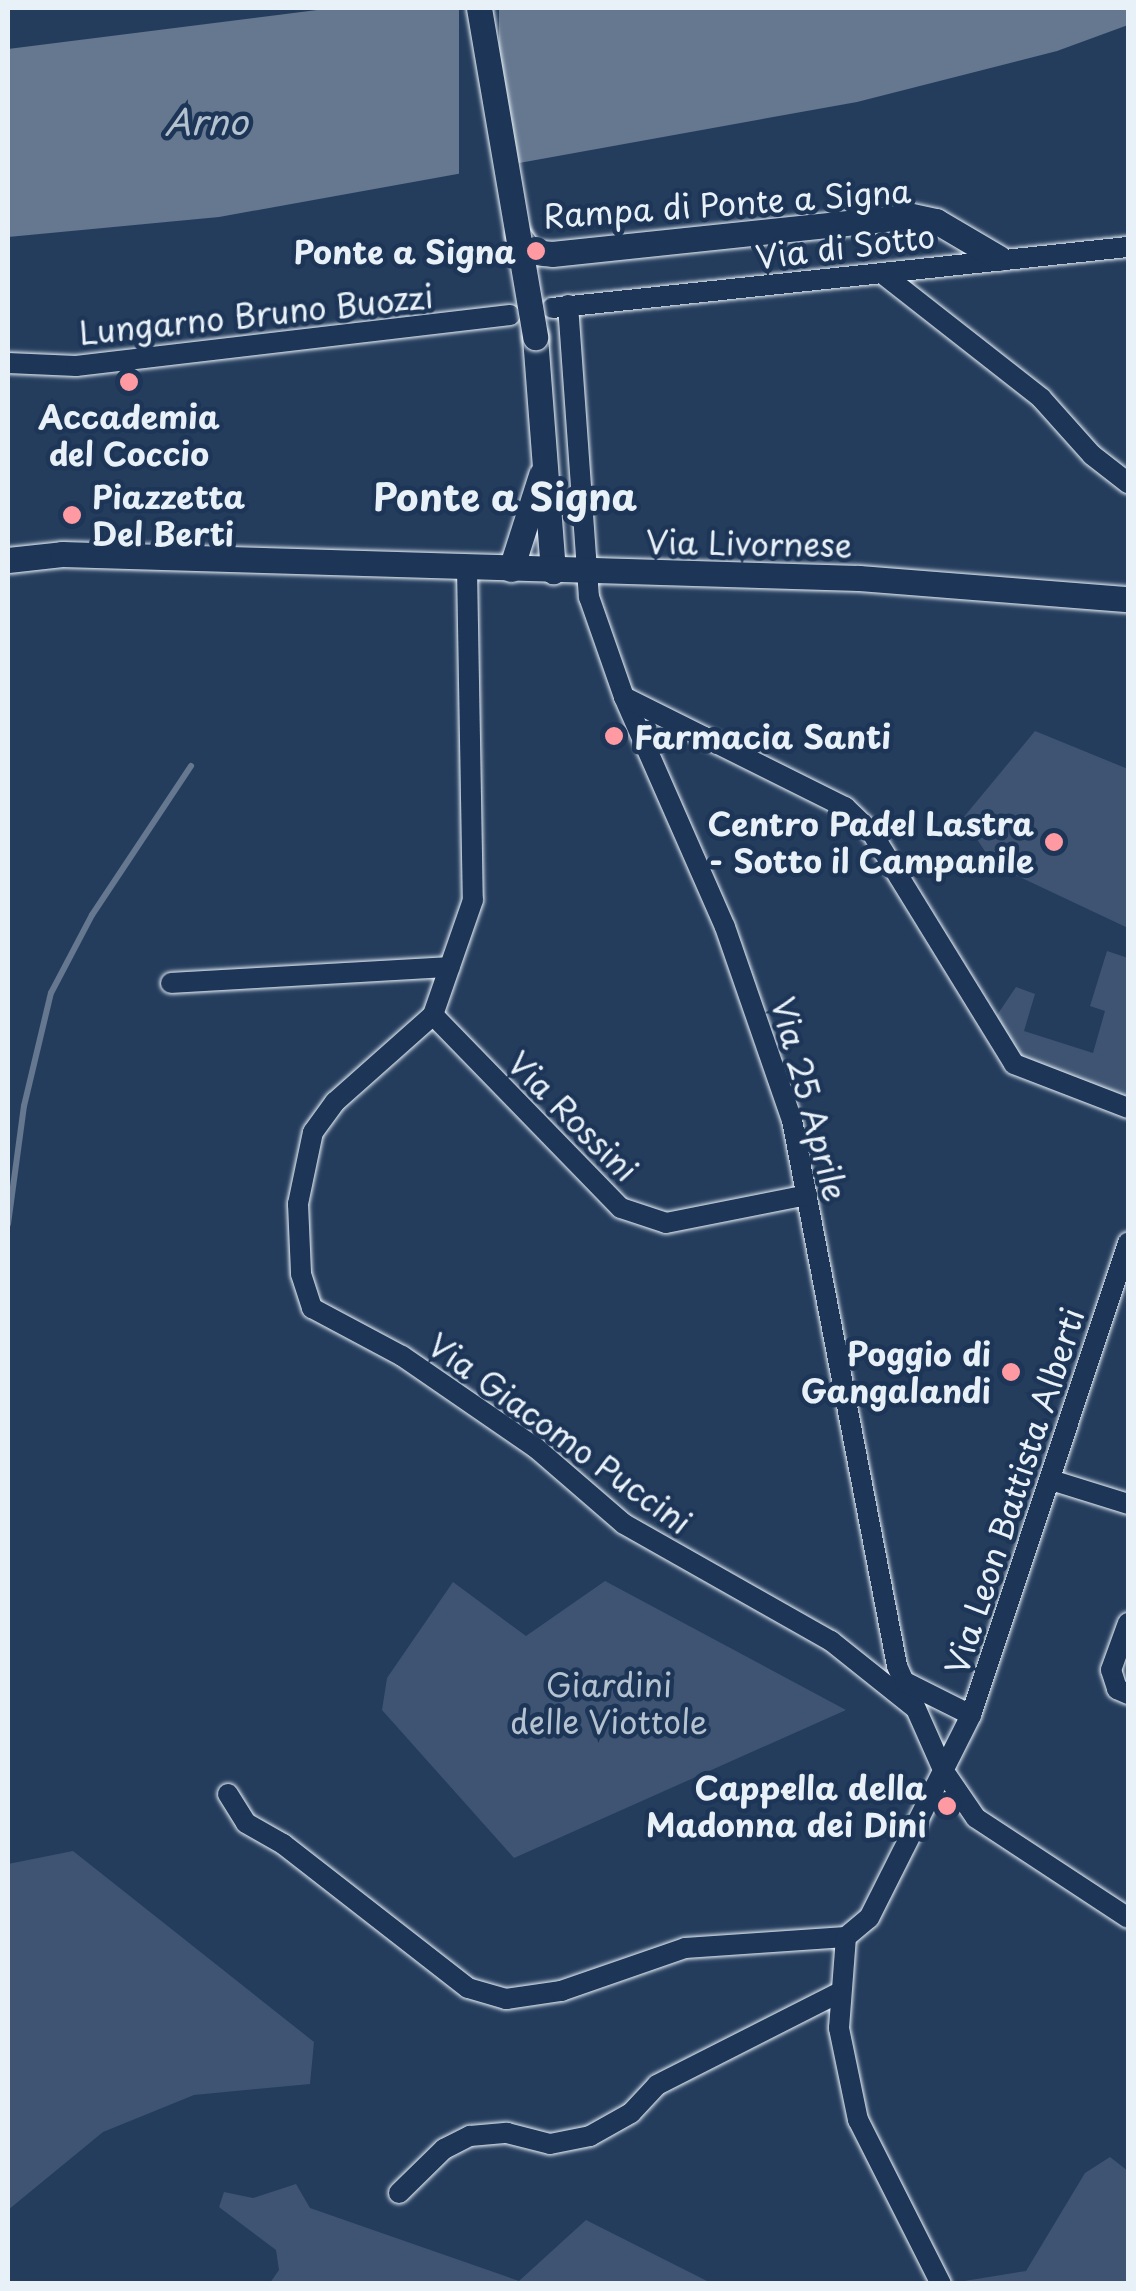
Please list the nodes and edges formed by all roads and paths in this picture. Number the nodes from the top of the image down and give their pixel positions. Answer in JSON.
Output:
{"nodes":[{"id":1,"x":479,"y":8,"type":"edge"},
{"id":2,"x":518,"y":235,"type":"junction"},
{"id":3,"x":1128,"y":247,"type":"edge"},
{"id":4,"x":998,"y":258,"type":"junction"},
{"id":5,"x":883,"y":274,"type":"junction"},
{"id":6,"x":560,"y":307,"type":"joint"},
{"id":7,"x":510,"y":314,"type":"dead end"},
{"id":8,"x":8,"y":363,"type":"edge"},
{"id":9,"x":548,"y":446,"type":"junction"},
{"id":10,"x":1128,"y":483,"type":"edge"},
{"id":11,"x":8,"y":560,"type":"edge"},
{"id":12,"x":467,"y":568,"type":"junction"},
{"id":13,"x":511,"y":569,"type":"junction"},
{"id":14,"x":553,"y":571,"type":"junction"},
{"id":15,"x":588,"y":572,"type":"junction"},
{"id":16,"x":1128,"y":599,"type":"edge"},
{"id":17,"x":624,"y":697,"type":"junction"},
{"id":18,"x":450,"y":967,"type":"junction"},
{"id":19,"x":170,"y":983,"type":"dead end"},
{"id":20,"x":433,"y":1015,"type":"junction"},
{"id":21,"x":1128,"y":1108,"type":"edge"},
{"id":22,"x":807,"y":1195,"type":"junction"},
{"id":23,"x":1128,"y":1242,"type":"edge"},
{"id":24,"x":1052,"y":1480,"type":"junction"},
{"id":25,"x":1128,"y":1504,"type":"edge"},
{"id":26,"x":1128,"y":1623,"type":"edge"},
{"id":27,"x":854,"y":1661,"type":"junction"},
{"id":28,"x":901,"y":1674,"type":"junction"},
{"id":29,"x":1128,"y":1694,"type":"edge"},
{"id":30,"x":920,"y":1711,"type":"junction"},
{"id":31,"x":971,"y":1715,"type":"junction"},
{"id":32,"x":930,"y":1734,"type":"junction"},
{"id":33,"x":943,"y":1770,"type":"junction"},
{"id":34,"x":228,"y":1794,"type":"dead end"},
{"id":35,"x":1128,"y":1918,"type":"edge"},
{"id":36,"x":846,"y":1937,"type":"junction"},
{"id":37,"x":838,"y":1992,"type":"junction"},
{"id":38,"x":399,"y":2193,"type":"dead end"},
{"id":39,"x":941,"y":2284,"type":"edge"}],
"edges":[{"from":1,"to":2,"type":"main road","bridge":true},
{"from":2,"to":4,"type":"main road","name":"Rampa di Ponte a Signa"},
{"from":2,"to":9,"type":"main road","bridge":true},
{"from":3,"to":4,"type":"street","name":"Via di Sotto"},
{"from":4,"to":5,"type":"street","name":"Via di Sotto"},
{"from":5,"to":6,"type":"street","name":"Via di Sotto"},
{"from":5,"to":10,"type":"street"},
{"from":6,"to":15,"type":"street","name":"Via 25 Aprile"},
{"from":7,"to":8,"type":"street","name":"Lungarno Bruno Buozzi"},
{"from":9,"to":13,"type":"main road"},
{"from":9,"to":14,"type":"main road"},
{"from":11,"to":12,"type":"main road","name":"Via Livornese"},
{"from":12,"to":13,"type":"main road","name":"Via Livornese"},
{"from":12,"to":18,"type":"street","name":"Via Giacomo Puccini"},
{"from":13,"to":14,"type":"main road","name":"Via Livornese"},
{"from":14,"to":15,"type":"main road","name":"Via Livornese"},
{"from":15,"to":16,"type":"main road","name":"Via Livornese"},
{"from":15,"to":17,"type":"street","name":"Via 25 Aprile"},
{"from":17,"to":21,"type":"street"},
{"from":17,"to":22,"type":"street","name":"Via 25 Aprile"},
{"from":18,"to":19,"type":"street"},
{"from":18,"to":20,"type":"street","name":"Via Giacomo Puccini"},
{"from":20,"to":22,"type":"street","name":"Via Rossini"},
{"from":20,"to":27,"type":"street","name":"Via Giacomo Puccini"},
{"from":22,"to":28,"type":"street","name":"Via 25 Aprile"},
{"from":23,"to":24,"type":"street","name":"Via Leon Battista Alberti"},
{"from":24,"to":25,"type":"street"},
{"from":24,"to":31,"type":"street","name":"Via Leon Battista Alberti"},
{"from":26,"to":29,"type":"street"},
{"from":27,"to":28,"type":"street","name":"Via Giacomo Puccini"},
{"from":27,"to":30,"type":"street"},
{"from":28,"to":30,"type":"street","name":"Via 25 Aprile"},
{"from":28,"to":31,"type":"street","name":"Via Giacomo Puccini"},
{"from":30,"to":32,"type":"street","name":"Via 25 Aprile"},
{"from":31,"to":32,"type":"street","name":"Via Leon Battista Alberti"},
{"from":31,"to":33,"type":"street"},
{"from":32,"to":33,"type":"street","name":"Via 25 Aprile"},
{"from":33,"to":35,"type":"street","name":"Via 25 Aprile"},
{"from":33,"to":36,"type":"street"},
{"from":34,"to":36,"type":"street"},
{"from":36,"to":37,"type":"street"},
{"from":37,"to":38,"type":"street"},
{"from":37,"to":39,"type":"street"}]}
